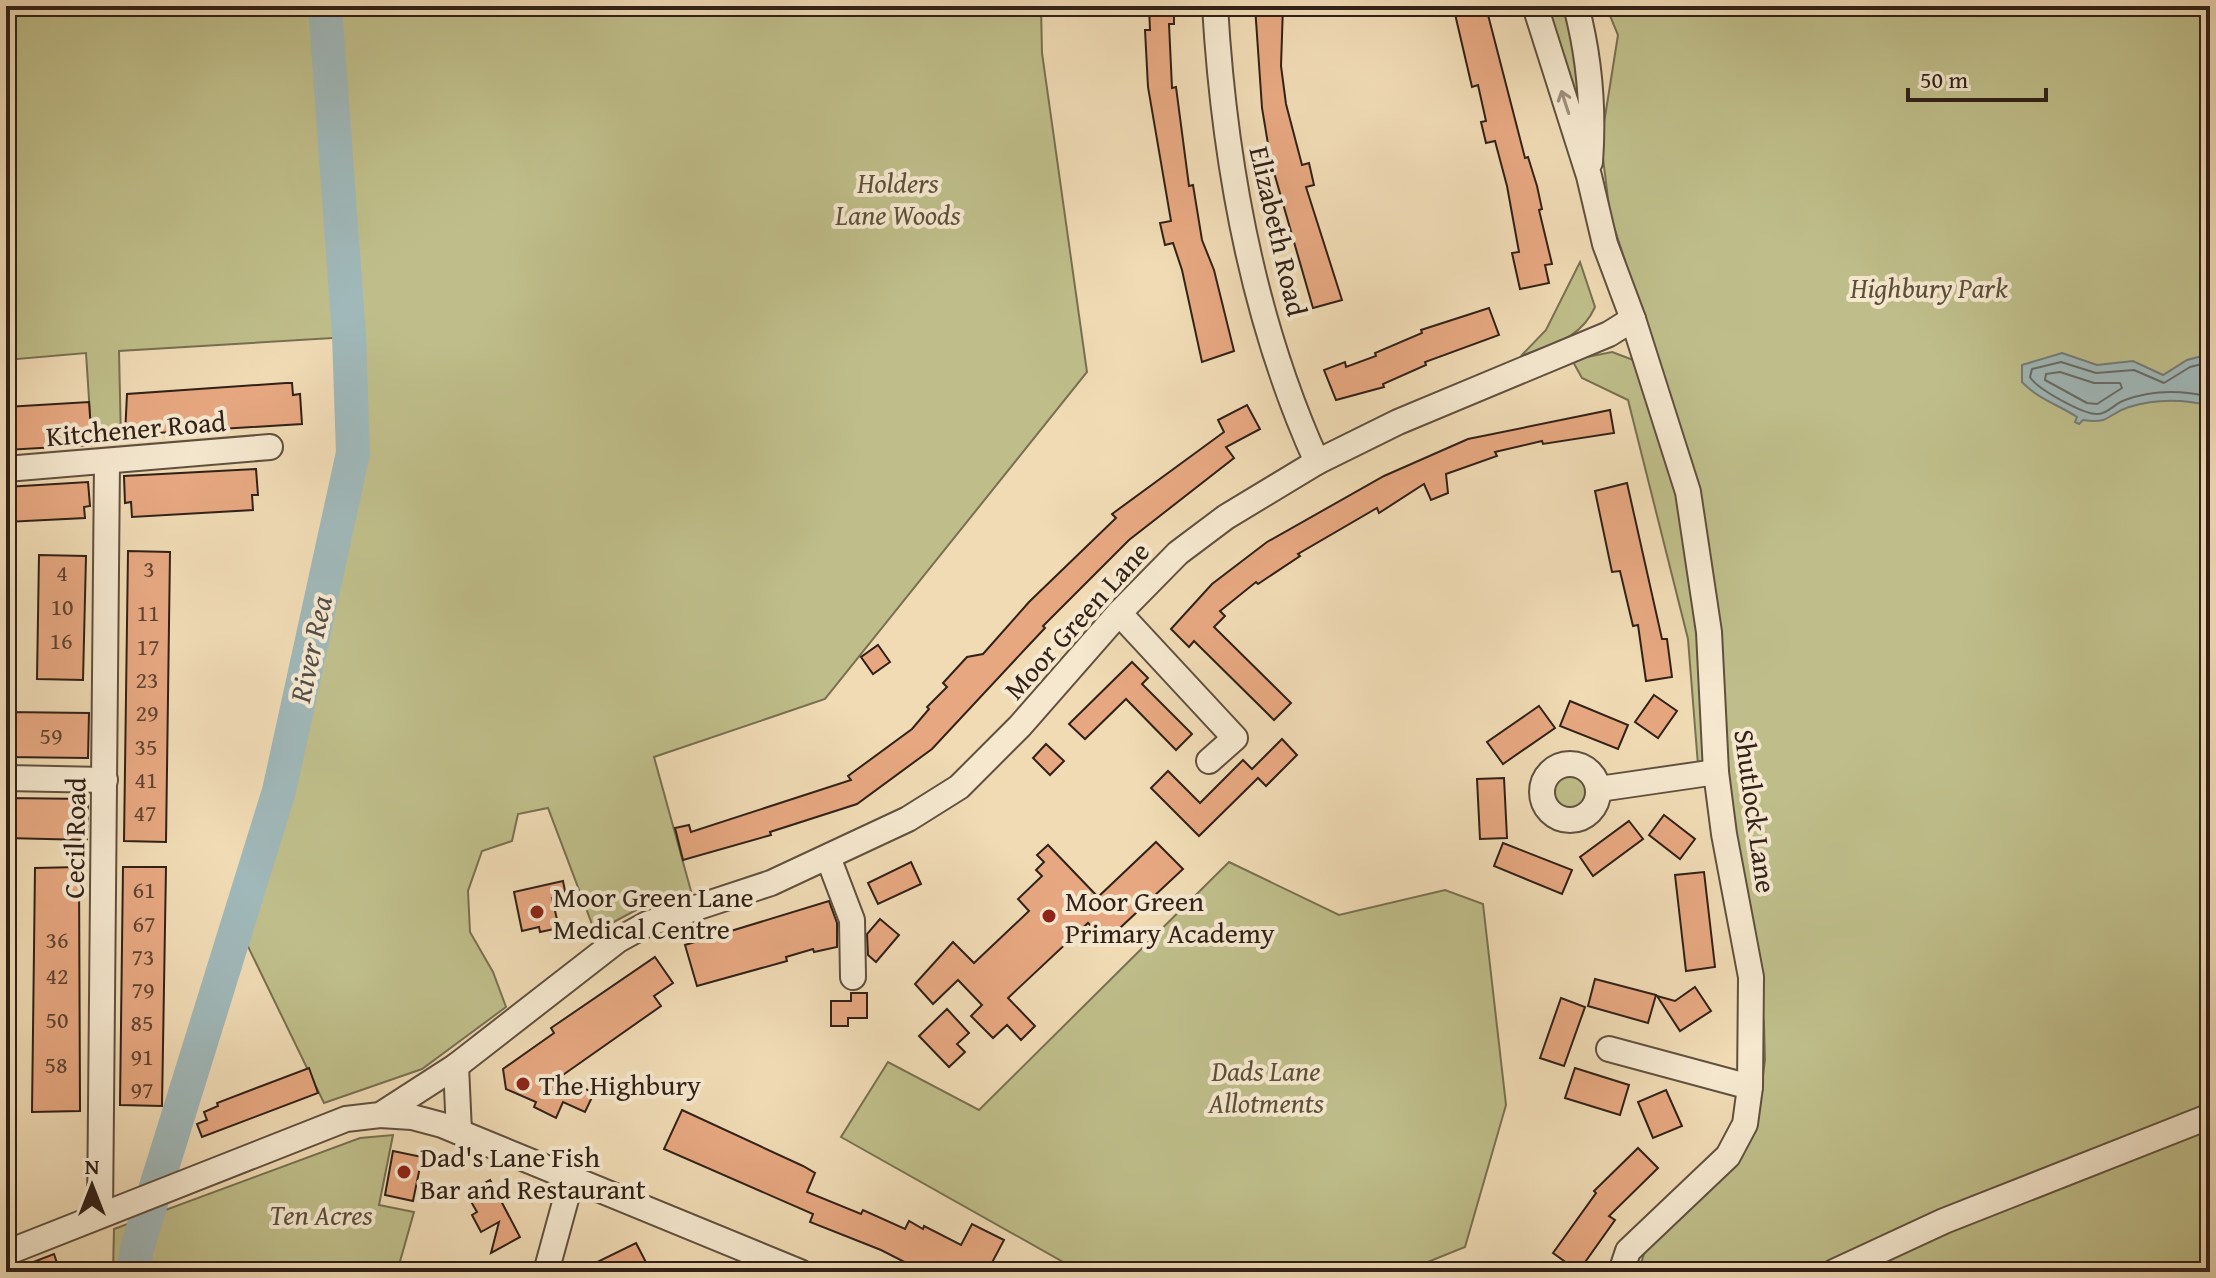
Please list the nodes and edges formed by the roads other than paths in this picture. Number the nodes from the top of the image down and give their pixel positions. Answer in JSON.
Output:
{"nodes":[{"id":1,"x":1215,"y":6,"type":"edge"},
{"id":2,"x":1535,"y":6,"type":"edge"},
{"id":3,"x":1576,"y":6,"type":"edge"},
{"id":4,"x":1589,"y":176,"type":"junction"},
{"id":5,"x":1633,"y":319,"type":"junction"},
{"id":6,"x":270,"y":447,"type":"dead end"},
{"id":7,"x":107,"y":462,"type":"junction"},
{"id":8,"x":1317,"y":462,"type":"junction"},
{"id":9,"x":6,"y":469,"type":"edge"},
{"id":10,"x":1119,"y":613,"type":"junction"},
{"id":11,"x":1209,"y":761,"type":"dead end"},
{"id":12,"x":1716,"y":772,"type":"junction"},
{"id":13,"x":6,"y":778,"type":"edge"},
{"id":14,"x":105,"y":780,"type":"junction"},
{"id":15,"x":1599,"y":789,"type":"dead end"},
{"id":16,"x":828,"y":857,"type":"junction"},
{"id":17,"x":853,"y":977,"type":"dead end"},
{"id":18,"x":1609,"y":1049,"type":"dead end"},
{"id":19,"x":456,"y":1066,"type":"junction"},
{"id":20,"x":1750,"y":1087,"type":"junction"},
{"id":21,"x":380,"y":1115,"type":"junction"},
{"id":22,"x":2208,"y":1117,"type":"dead end"},
{"id":23,"x":459,"y":1132,"type":"junction"},
{"id":24,"x":572,"y":1177,"type":"junction"},
{"id":25,"x":110,"y":1210,"type":"junction"},
{"id":26,"x":6,"y":1253,"type":"edge"},
{"id":27,"x":546,"y":1272,"type":"edge"},
{"id":28,"x":800,"y":1272,"type":"edge"},
{"id":29,"x":1621,"y":1272,"type":"edge"},
{"id":30,"x":1834,"y":1272,"type":"edge"}],
"edges":[{"from":1,"to":8,"type":"street","name":"Elizabeth Road"},
{"from":4,"to":2,"type":"street","one_way":true},
{"from":3,"to":4,"type":"street"},
{"from":4,"to":5,"type":"street"},
{"from":5,"to":8,"type":"street","name":"Moor Green Lane"},
{"from":5,"to":12,"type":"street","name":"Shutlock Lane"},
{"from":6,"to":7,"type":"street","name":"Kitchener Road"},
{"from":7,"to":9,"type":"street","name":"Kitchener Road"},
{"from":7,"to":14,"type":"street","name":"Cecil Road"},
{"from":8,"to":10,"type":"street","name":"Moor Green Lane"},
{"from":10,"to":11,"type":"street"},
{"from":10,"to":16,"type":"street","name":"Moor Green Lane"},
{"from":12,"to":15,"type":"street"},
{"from":12,"to":20,"type":"street","name":"Shutlock Lane"},
{"from":13,"to":14,"type":"street"},
{"from":14,"to":25,"type":"street","name":"Cecil Road"},
{"from":16,"to":17,"type":"street"},
{"from":16,"to":19,"type":"street","name":"Moor Green Lane"},
{"from":18,"to":20,"type":"street"},
{"from":19,"to":21,"type":"street","name":"Moor Green Lane"},
{"from":19,"to":23,"type":"street"},
{"from":20,"to":29,"type":"street","name":"Shutlock Lane"},
{"from":21,"to":23,"type":"street"},
{"from":21,"to":25,"type":"street","name":"Moor Green Lane"},
{"from":22,"to":30,"type":"street"},
{"from":23,"to":24,"type":"street"},
{"from":24,"to":27,"type":"street"},
{"from":24,"to":28,"type":"street"},
{"from":25,"to":26,"type":"street","name":"Moor Green Lane"}]}
